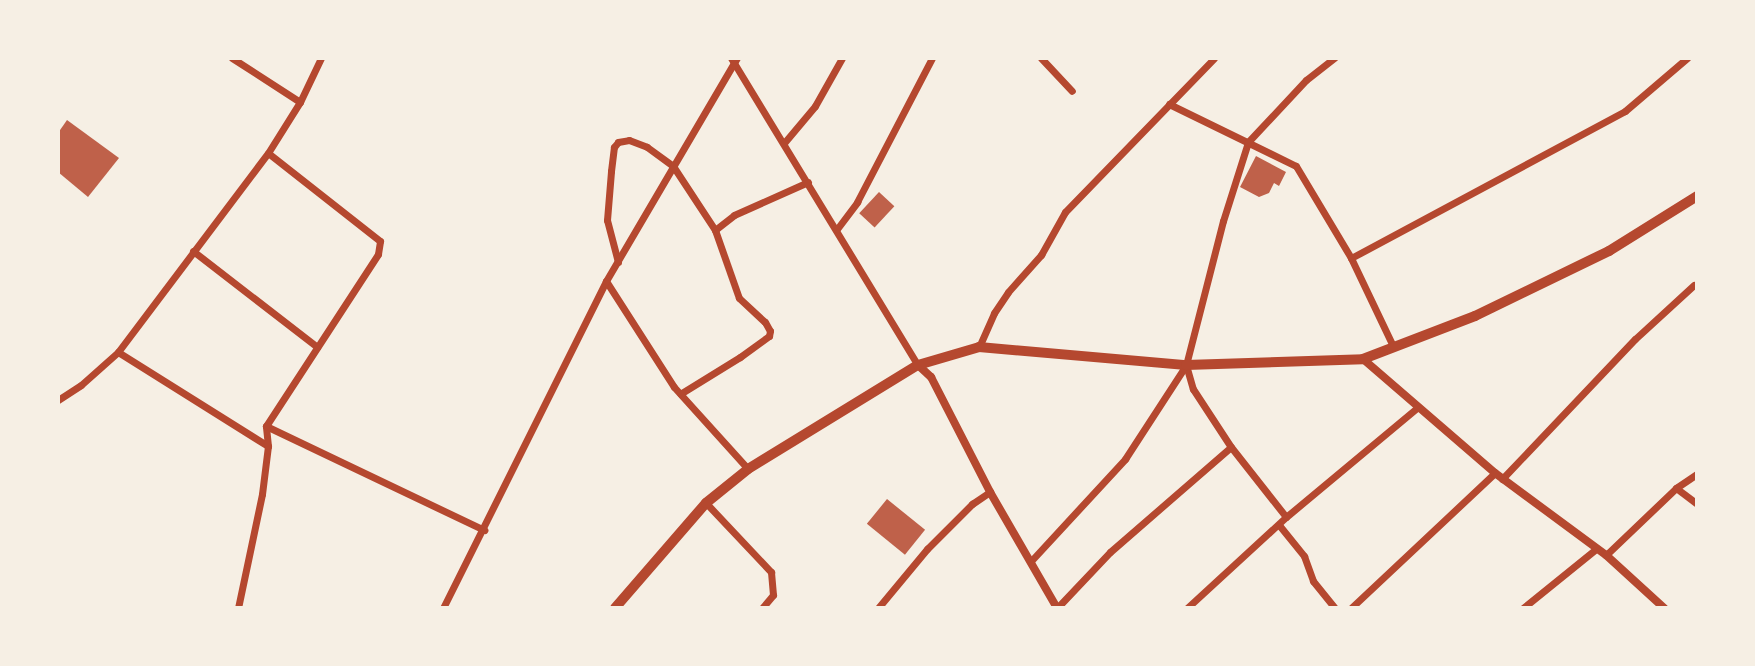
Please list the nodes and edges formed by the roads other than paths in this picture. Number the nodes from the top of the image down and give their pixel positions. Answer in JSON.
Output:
{"nodes":[{"id":1,"x":232,"y":58,"type":"edge"},
{"id":2,"x":321,"y":58,"type":"edge"},
{"id":3,"x":842,"y":58,"type":"edge"},
{"id":4,"x":932,"y":58,"type":"edge"},
{"id":5,"x":1041,"y":58,"type":"edge"},
{"id":6,"x":1199,"y":58,"type":"edge"},
{"id":7,"x":1214,"y":58,"type":"edge"},
{"id":8,"x":1334,"y":58,"type":"edge"},
{"id":9,"x":1687,"y":58,"type":"edge"},
{"id":10,"x":734,"y":59,"type":"edge"},
{"id":11,"x":1207,"y":65,"type":"junction"},
{"id":12,"x":1072,"y":91,"type":"dead end"},
{"id":13,"x":300,"y":102,"type":"junction"},
{"id":14,"x":1169,"y":104,"type":"junction"},
{"id":15,"x":1248,"y":142,"type":"junction"},
{"id":16,"x":784,"y":143,"type":"junction"},
{"id":17,"x":268,"y":153,"type":"junction"},
{"id":18,"x":673,"y":166,"type":"junction"},
{"id":19,"x":808,"y":182,"type":"junction"},
{"id":20,"x":1697,"y":196,"type":"edge"},
{"id":21,"x":837,"y":229,"type":"junction"},
{"id":22,"x":715,"y":230,"type":"junction"},
{"id":23,"x":193,"y":251,"type":"junction"},
{"id":24,"x":1351,"y":258,"type":"junction"},
{"id":25,"x":618,"y":262,"type":"junction"},
{"id":26,"x":606,"y":281,"type":"junction"},
{"id":27,"x":1694,"y":285,"type":"dead end"},
{"id":28,"x":1393,"y":346,"type":"junction"},
{"id":29,"x":317,"y":347,"type":"junction"},
{"id":30,"x":979,"y":347,"type":"junction"},
{"id":31,"x":118,"y":352,"type":"junction"},
{"id":32,"x":1363,"y":359,"type":"junction"},
{"id":33,"x":918,"y":365,"type":"junction"},
{"id":34,"x":1186,"y":365,"type":"junction"},
{"id":35,"x":680,"y":394,"type":"junction"},
{"id":36,"x":58,"y":400,"type":"edge"},
{"id":37,"x":1418,"y":407,"type":"junction"},
{"id":38,"x":266,"y":426,"type":"junction"},
{"id":39,"x":268,"y":446,"type":"junction"},
{"id":40,"x":1230,"y":447,"type":"junction"},
{"id":41,"x":748,"y":469,"type":"junction"},
{"id":42,"x":1697,"y":474,"type":"edge"},
{"id":43,"x":1499,"y":476,"type":"junction"},
{"id":44,"x":1676,"y":488,"type":"junction"},
{"id":45,"x":990,"y":492,"type":"junction"},
{"id":46,"x":706,"y":503,"type":"junction"},
{"id":47,"x":1697,"y":505,"type":"edge"},
{"id":48,"x":1286,"y":517,"type":"junction"},
{"id":49,"x":1279,"y":524,"type":"junction"},
{"id":50,"x":484,"y":530,"type":"junction"},
{"id":51,"x":1597,"y":548,"type":"junction"},
{"id":52,"x":1606,"y":555,"type":"junction"},
{"id":53,"x":1031,"y":561,"type":"junction"},
{"id":54,"x":239,"y":608,"type":"edge"},
{"id":55,"x":443,"y":608,"type":"edge"},
{"id":56,"x":615,"y":608,"type":"edge"},
{"id":57,"x":762,"y":608,"type":"edge"},
{"id":58,"x":878,"y":608,"type":"edge"},
{"id":59,"x":1057,"y":608,"type":"edge"},
{"id":60,"x":1187,"y":608,"type":"edge"},
{"id":61,"x":1335,"y":608,"type":"edge"},
{"id":62,"x":1351,"y":608,"type":"edge"},
{"id":63,"x":1523,"y":608,"type":"edge"},
{"id":64,"x":1664,"y":608,"type":"edge"}],
"edges":[{"from":1,"to":13,"type":"street"},
{"from":2,"to":13,"type":"street"},
{"from":3,"to":16,"type":"street"},
{"from":4,"to":21,"type":"street"},
{"from":5,"to":12,"type":"street"},
{"from":6,"to":11,"type":"street"},
{"from":7,"to":11,"type":"street"},
{"from":8,"to":15,"type":"street"},
{"from":9,"to":24,"type":"street"},
{"from":10,"to":16,"type":"street"},
{"from":10,"to":18,"type":"street"},
{"from":11,"to":14,"type":"street"},
{"from":13,"to":17,"type":"street"},
{"from":14,"to":15,"type":"street"},
{"from":14,"to":30,"type":"street"},
{"from":15,"to":24,"type":"street"},
{"from":15,"to":34,"type":"street"},
{"from":16,"to":19,"type":"street"},
{"from":17,"to":23,"type":"street"},
{"from":17,"to":29,"type":"street"},
{"from":18,"to":22,"type":"street"},
{"from":18,"to":25,"type":"street"},
{"from":18,"to":25,"type":"street"},
{"from":19,"to":21,"type":"street"},
{"from":19,"to":22,"type":"street"},
{"from":20,"to":28,"type":"main road"},
{"from":21,"to":33,"type":"street"},
{"from":22,"to":35,"type":"street"},
{"from":23,"to":29,"type":"street"},
{"from":23,"to":31,"type":"street"},
{"from":24,"to":28,"type":"street"},
{"from":25,"to":26,"type":"street"},
{"from":26,"to":35,"type":"street"},
{"from":26,"to":50,"type":"street"},
{"from":27,"to":43,"type":"street"},
{"from":28,"to":32,"type":"main road"},
{"from":29,"to":38,"type":"street"},
{"from":30,"to":33,"type":"main road"},
{"from":30,"to":34,"type":"main road"},
{"from":31,"to":36,"type":"street"},
{"from":31,"to":39,"type":"street"},
{"from":32,"to":34,"type":"main road"},
{"from":32,"to":37,"type":"street"},
{"from":33,"to":41,"type":"main road"},
{"from":33,"to":45,"type":"street"},
{"from":34,"to":40,"type":"street"},
{"from":34,"to":53,"type":"street"},
{"from":35,"to":41,"type":"street"},
{"from":37,"to":43,"type":"street"},
{"from":37,"to":48,"type":"street"},
{"from":38,"to":39,"type":"street"},
{"from":38,"to":50,"type":"street"},
{"from":39,"to":54,"type":"street"},
{"from":40,"to":48,"type":"street"},
{"from":40,"to":59,"type":"street"},
{"from":41,"to":46,"type":"main road"},
{"from":42,"to":44,"type":"street"},
{"from":43,"to":51,"type":"street"},
{"from":43,"to":62,"type":"street"},
{"from":44,"to":47,"type":"street"},
{"from":44,"to":52,"type":"street"},
{"from":45,"to":53,"type":"street"},
{"from":45,"to":58,"type":"street"},
{"from":46,"to":56,"type":"main road"},
{"from":46,"to":57,"type":"street"},
{"from":48,"to":49,"type":"street"},
{"from":49,"to":60,"type":"street"},
{"from":49,"to":61,"type":"street"},
{"from":50,"to":55,"type":"street"},
{"from":51,"to":52,"type":"street"},
{"from":51,"to":63,"type":"street"},
{"from":52,"to":64,"type":"street"},
{"from":53,"to":59,"type":"street"}]}
